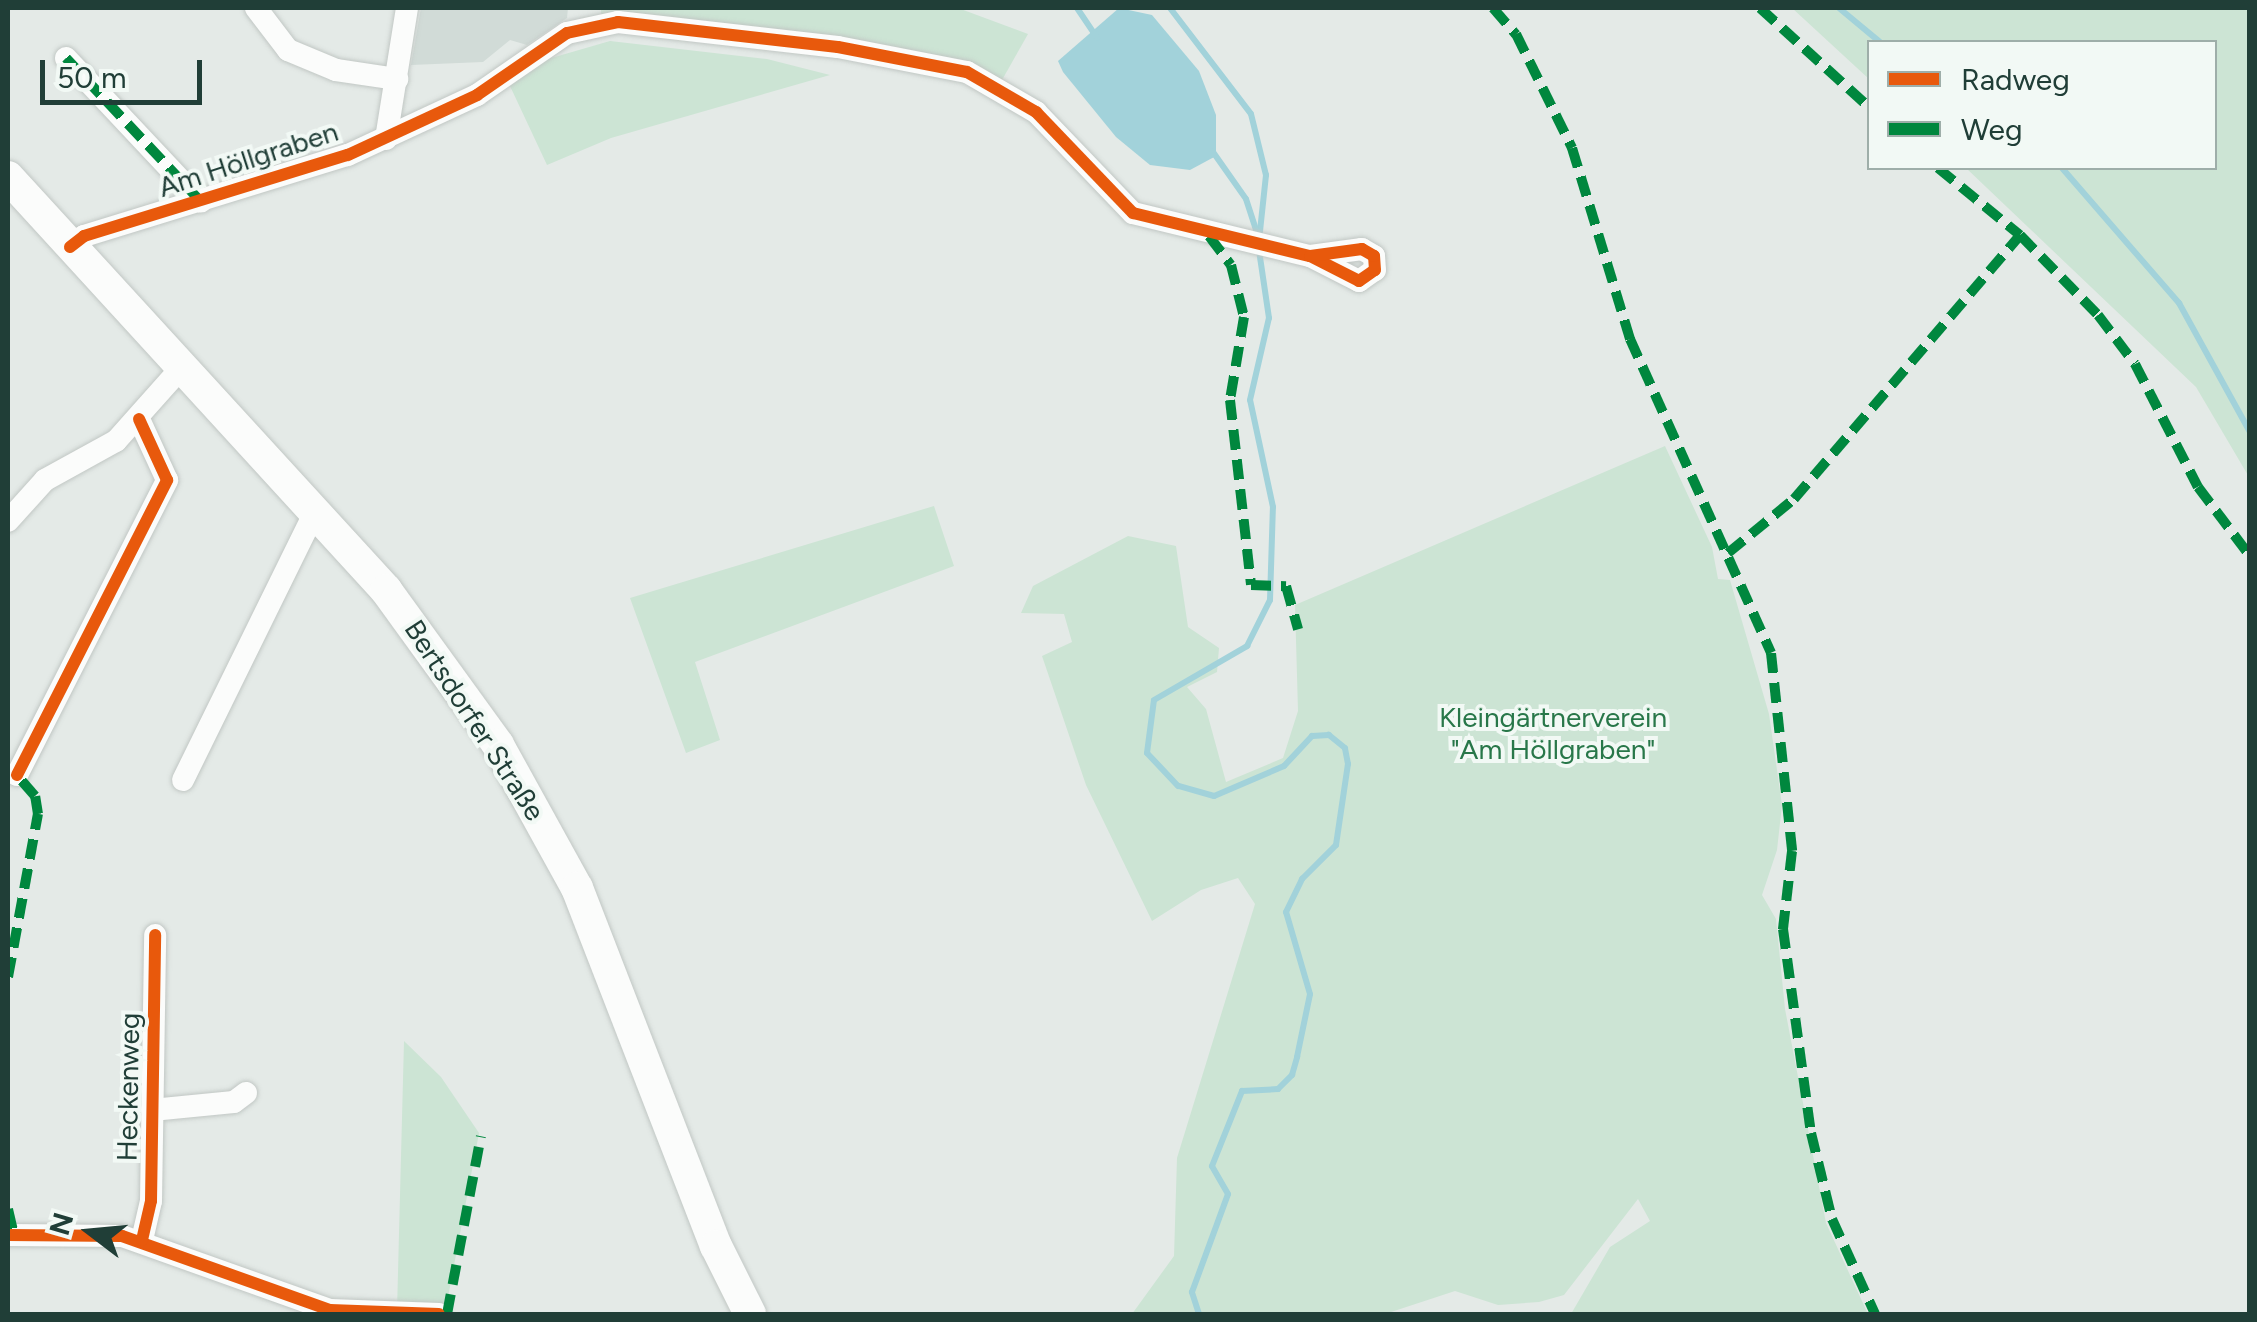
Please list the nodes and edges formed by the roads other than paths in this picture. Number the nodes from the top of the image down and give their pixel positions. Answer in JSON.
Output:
{"nodes":[{"id":1,"x":256,"y":8,"type":"edge"},
{"id":2,"x":407,"y":8,"type":"edge"},
{"id":3,"x":66,"y":58,"type":"dead end"},
{"id":4,"x":397,"y":79,"type":"junction"},
{"id":5,"x":386,"y":138,"type":"junction"},
{"id":6,"x":8,"y":177,"type":"edge"},
{"id":7,"x":201,"y":202,"type":"junction"},
{"id":8,"x":70,"y":247,"type":"junction"},
{"id":9,"x":1310,"y":256,"type":"dead end"},
{"id":10,"x":182,"y":367,"type":"junction"},
{"id":11,"x":139,"y":419,"type":"junction"},
{"id":12,"x":316,"y":510,"type":"junction"},
{"id":13,"x":8,"y":521,"type":"edge"},
{"id":14,"x":16,"y":775,"type":"dead end"},
{"id":15,"x":184,"y":780,"type":"dead end"},
{"id":16,"x":155,"y":934,"type":"dead end"},
{"id":17,"x":246,"y":1092,"type":"dead end"},
{"id":18,"x":152,"y":1110,"type":"junction"},
{"id":19,"x":8,"y":1235,"type":"edge"},
{"id":20,"x":142,"y":1240,"type":"junction"},
{"id":21,"x":439,"y":1314,"type":"edge"},
{"id":22,"x":750,"y":1314,"type":"edge"}],
"edges":[{"from":1,"to":4,"type":"street"},
{"from":2,"to":4,"type":"street"},
{"from":3,"to":7,"type":"street"},
{"from":4,"to":5,"type":"street"},
{"from":5,"to":7,"type":"street","name":"Am Höllgraben"},
{"from":5,"to":9,"type":"street","name":"Am Höllgraben"},
{"from":6,"to":8,"type":"main road","name":"Bertsdorfer Straße"},
{"from":7,"to":8,"type":"street","name":"Am Höllgraben"},
{"from":8,"to":10,"type":"main road","name":"Bertsdorfer Straße"},
{"from":10,"to":11,"type":"street"},
{"from":10,"to":12,"type":"main road","name":"Bertsdorfer Straße"},
{"from":11,"to":13,"type":"street"},
{"from":11,"to":14,"type":"street"},
{"from":12,"to":15,"type":"street"},
{"from":12,"to":22,"type":"main road","name":"Bertsdorfer Straße"},
{"from":16,"to":18,"type":"street","name":"Heckenweg"},
{"from":17,"to":18,"type":"street","name":"Heckenweg"},
{"from":18,"to":20,"type":"street","name":"Heckenweg"},
{"from":19,"to":20,"type":"street"},
{"from":20,"to":21,"type":"street"}]}
